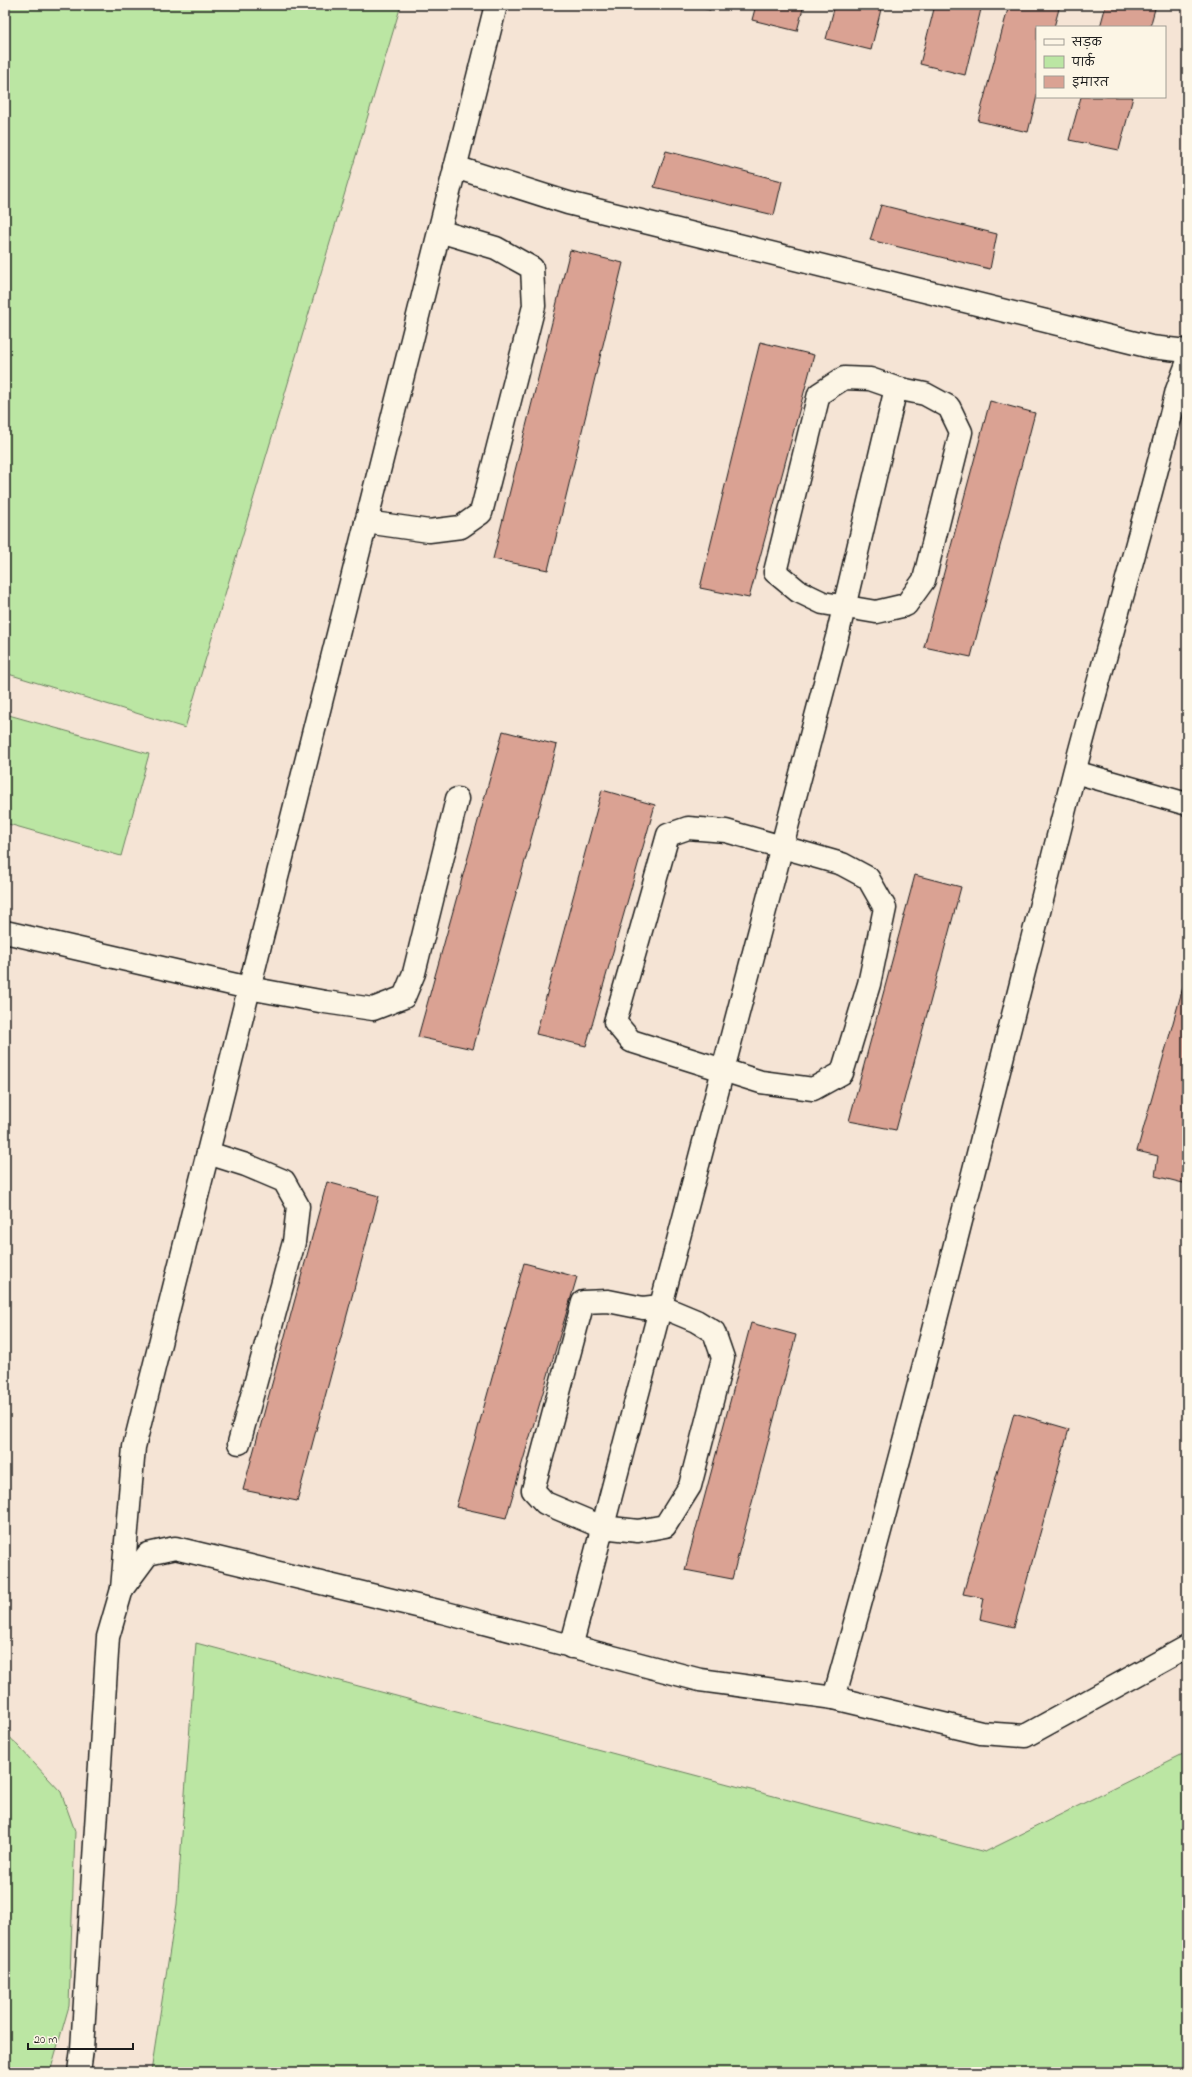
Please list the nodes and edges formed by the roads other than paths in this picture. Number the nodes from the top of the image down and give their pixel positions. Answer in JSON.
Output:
{"nodes":[{"id":1,"x":496,"y":5,"type":"edge"},
{"id":2,"x":455,"y":167,"type":"junction"},
{"id":3,"x":439,"y":231,"type":"junction"},
{"id":4,"x":1187,"y":351,"type":"edge"},
{"id":5,"x":1187,"y":364,"type":"edge"},
{"id":6,"x":896,"y":388,"type":"junction"},
{"id":7,"x":366,"y":522,"type":"junction"},
{"id":8,"x":843,"y":607,"type":"junction"},
{"id":9,"x":1074,"y":772,"type":"junction"},
{"id":10,"x":458,"y":799,"type":"dead end"},
{"id":11,"x":1187,"y":804,"type":"edge"},
{"id":12,"x":780,"y":848,"type":"junction"},
{"id":13,"x":7,"y":937,"type":"edge"},
{"id":14,"x":249,"y":988,"type":"junction"},
{"id":15,"x":722,"y":1071,"type":"junction"},
{"id":16,"x":208,"y":1153,"type":"junction"},
{"id":17,"x":660,"y":1306,"type":"junction"},
{"id":18,"x":239,"y":1443,"type":"dead end"},
{"id":19,"x":602,"y":1527,"type":"junction"},
{"id":20,"x":122,"y":1589,"type":"junction"},
{"id":21,"x":571,"y":1646,"type":"junction"},
{"id":22,"x":1187,"y":1647,"type":"edge"},
{"id":23,"x":834,"y":1698,"type":"junction"},
{"id":24,"x":79,"y":2072,"type":"edge"}],
"edges":[{"from":1,"to":2,"type":"street"},
{"from":2,"to":3,"type":"street"},
{"from":2,"to":4,"type":"street"},
{"from":3,"to":7,"type":"street"},
{"from":3,"to":7,"type":"street"},
{"from":5,"to":9,"type":"street"},
{"from":6,"to":8,"type":"street"},
{"from":6,"to":8,"type":"street"},
{"from":6,"to":8,"type":"street"},
{"from":7,"to":14,"type":"street"},
{"from":8,"to":12,"type":"street"},
{"from":9,"to":11,"type":"street"},
{"from":9,"to":23,"type":"street"},
{"from":10,"to":14,"type":"street"},
{"from":12,"to":15,"type":"street"},
{"from":12,"to":15,"type":"street"},
{"from":12,"to":15,"type":"street"},
{"from":13,"to":14,"type":"street"},
{"from":14,"to":16,"type":"street"},
{"from":15,"to":17,"type":"street"},
{"from":16,"to":18,"type":"street"},
{"from":16,"to":20,"type":"street"},
{"from":17,"to":19,"type":"street"},
{"from":17,"to":19,"type":"street"},
{"from":17,"to":19,"type":"street"},
{"from":19,"to":21,"type":"street"},
{"from":20,"to":21,"type":"street"},
{"from":20,"to":24,"type":"street"},
{"from":21,"to":23,"type":"street"},
{"from":22,"to":23,"type":"street"}]}
